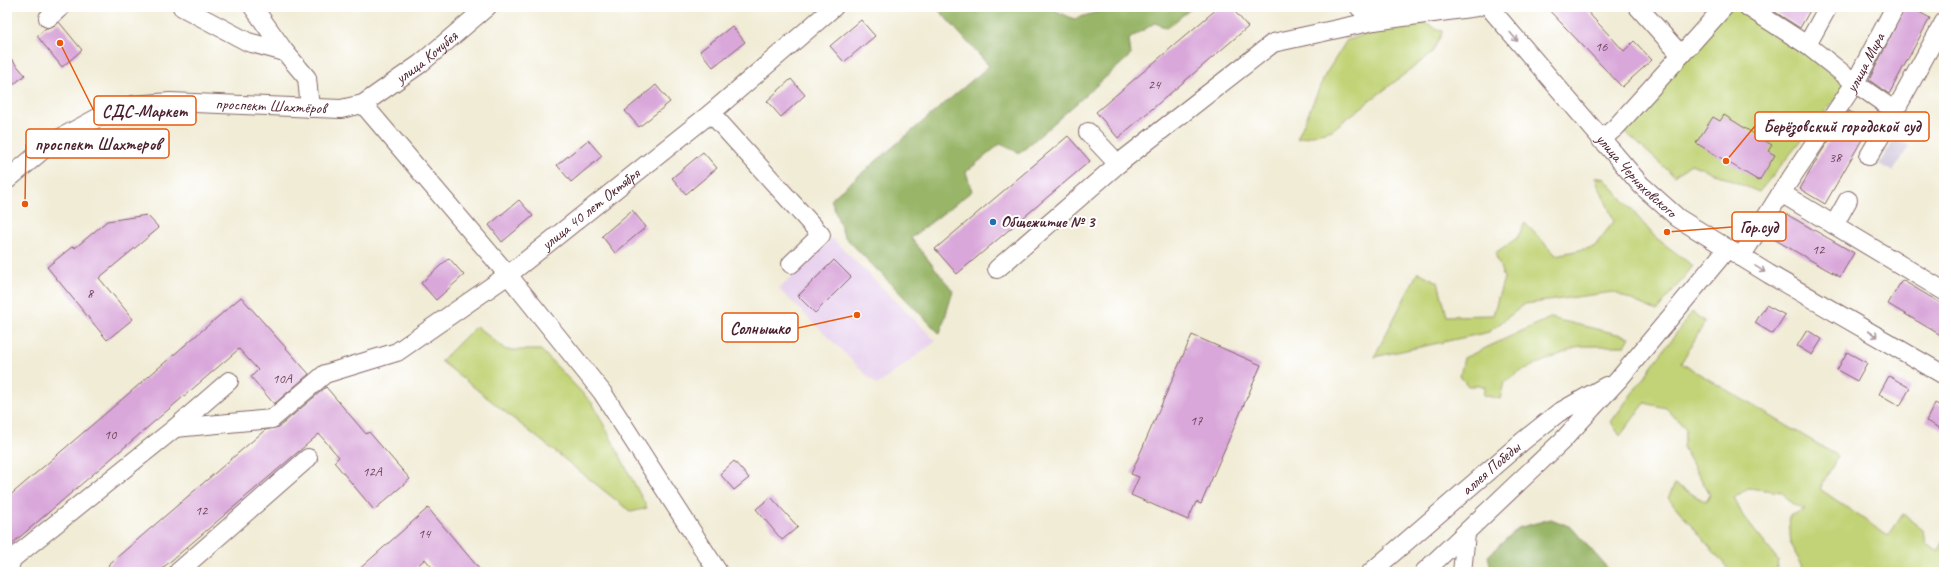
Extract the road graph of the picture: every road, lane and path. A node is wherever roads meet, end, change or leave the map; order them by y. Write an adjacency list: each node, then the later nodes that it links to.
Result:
1 (182, 7): 16 (street)
2 (253, 7): 16 (street)
3 (487, 7): 19 (street, улица Кочубея)
4 (834, 7): 22 (street, улица 40 лет Октября)
5 (1359, 7): 13 (street)
6 (1477, 7): 13 (street)
7 (1489, 7): 24 (street, улица Черняховского, one-way to 24)
8 (1638, 7): 17 (street)
9 (1724, 7): 17 (street)
10 (1748, 7): 15 (street)
11 (1828, 7): 15 (street)
12 (1895, 7): 18 (street, улица Мира)
13 (1374, 21): 26 (street)
14 (1944, 22): 21 (street)
15 (1807, 45): 18 (street)
16 (285, 52): 20 (street)
17 (1681, 55): 24 (street)
18 (1855, 83): 21 (street); 28 (street, улица Мира)
19 (363, 104): 20 (street, проспект Шахтёров); 34 (street)
20 (310, 108): 27 (street, проспект Шахтёров)
21 (1895, 111): 25 (street)
22 (711, 113): 32 (street); 34 (street, улица 40 лет Октября)
23 (1088, 132): 26 (street)
24 (1602, 140): 31 (street, улица Черняховского)
25 (1869, 156)
26 (1118, 164): 33 (street)
27 (7, 180)
28 (1781, 194): 30 (street); 31 (street, улица Мира)
29 (1848, 200): 30 (street)
30 (1834, 225): 35 (street)
31 (1734, 253): 36 (street, улица Черняховского, one-way to 36); 37 (street, улица Мира)
32 (791, 264)
33 (997, 269)
34 (508, 275): 39 (street, улица 40 лет Октября); 47 (street)
35 (1943, 289)
36 (1944, 375)
37 (1619, 379): 40 (street, аллея Победы); 41 (street, улица Мира)
38 (229, 381): 39 (street)
39 (175, 428): 45 (street)
40 (1522, 441): 41 (street); 48 (street, аллея Победы)
41 (1562, 441): 43 (street, улица Мира)
42 (308, 458): 46 (street)
43 (1466, 534): 44 (street, улица Мира); 49 (street)
44 (1419, 570)
45 (8, 572)
46 (178, 572)
47 (718, 572)
48 (1372, 572)
49 (1462, 572)

